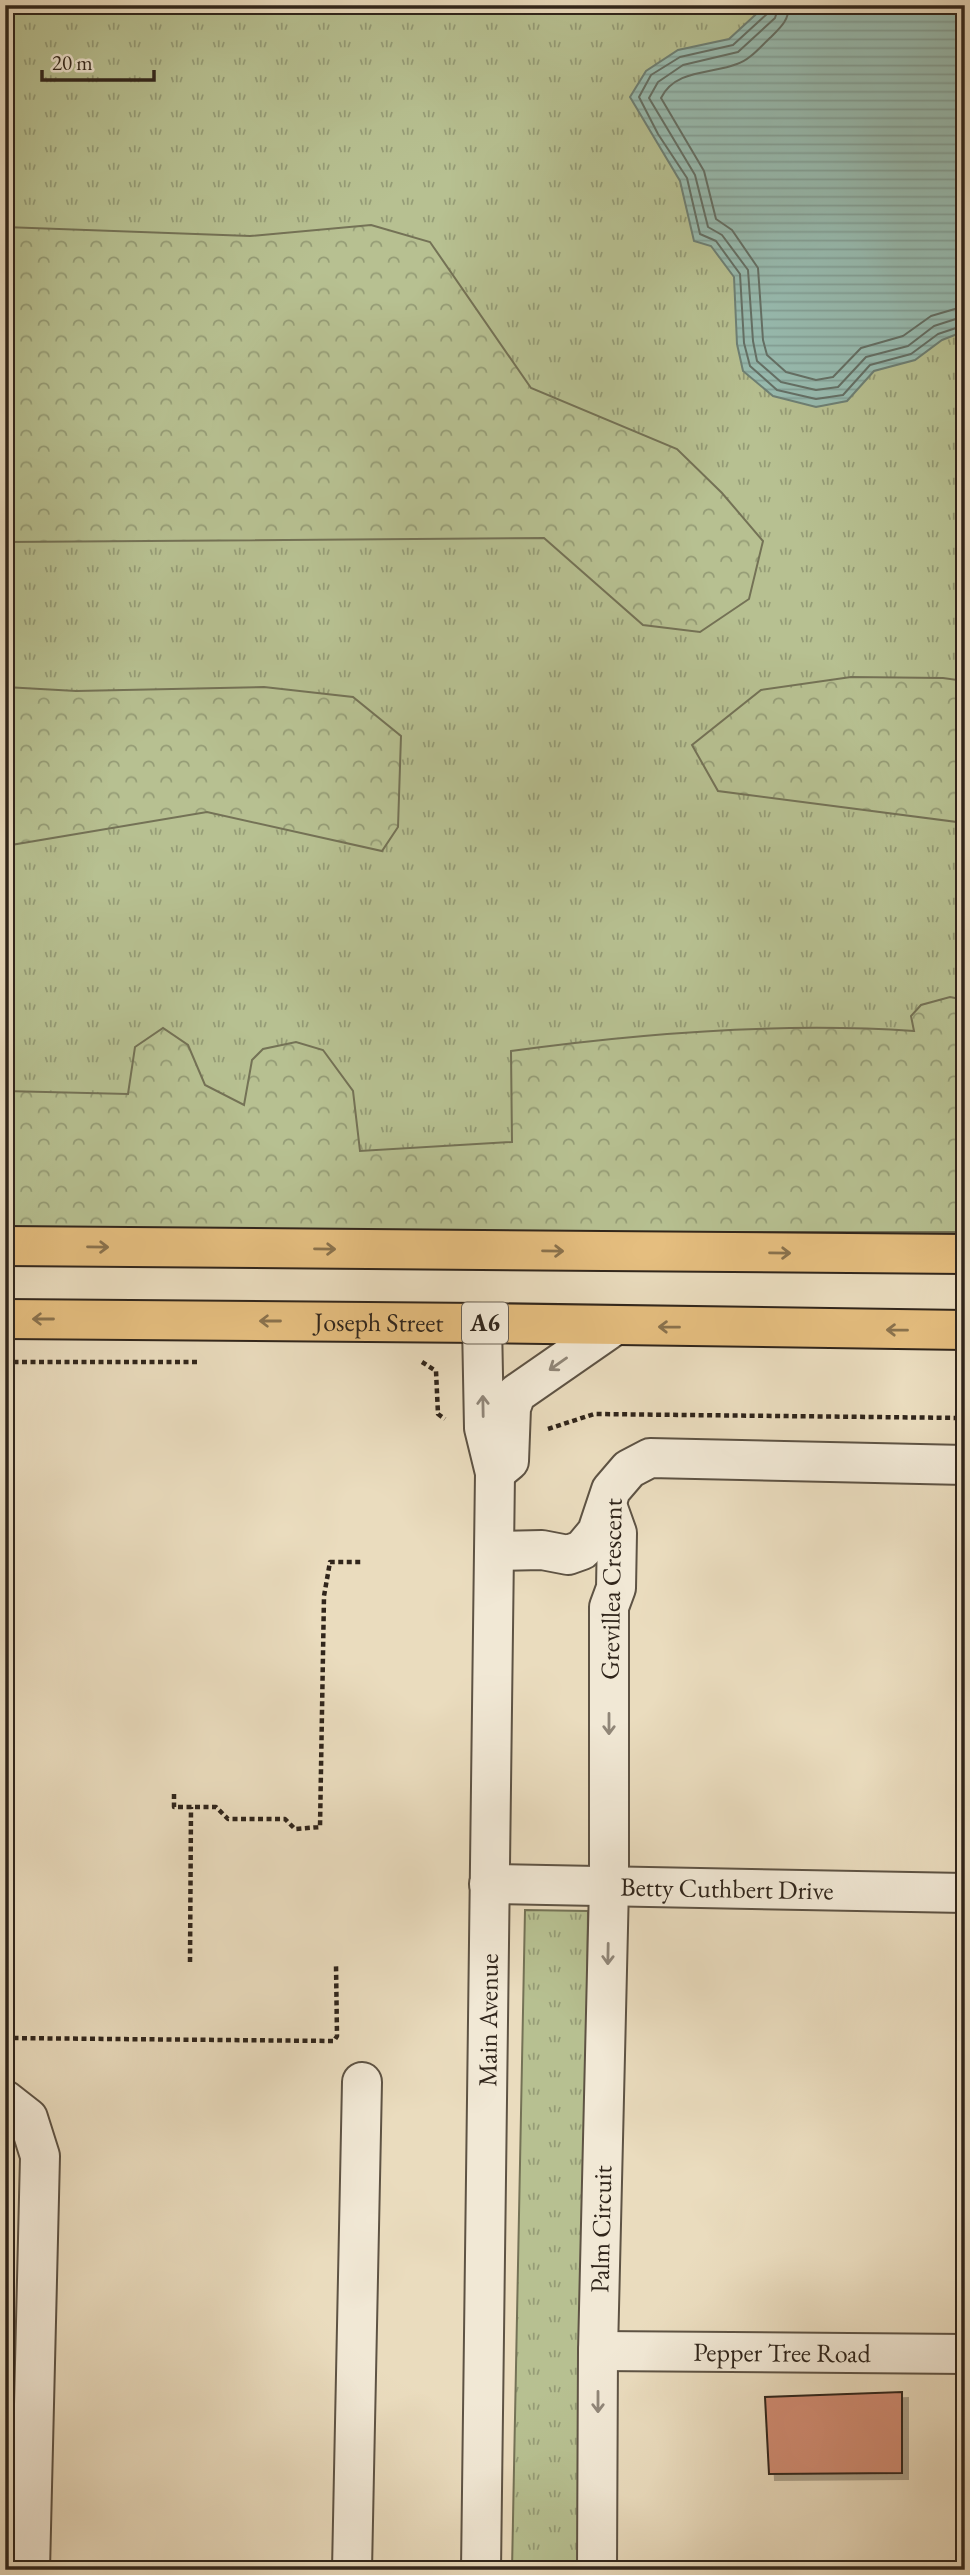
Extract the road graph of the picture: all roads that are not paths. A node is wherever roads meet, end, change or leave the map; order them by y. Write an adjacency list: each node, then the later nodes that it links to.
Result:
1 (5, 1246): 2 (highway, one-way to 2)
2 (965, 1254)
3 (5, 1319): 4 (highway, Joseph Street / A6, one-way to 3)
4 (482, 1323): 5 (highway, Joseph Street / A6); 8 (street, Main Avenue, one-way to 4)
5 (614, 1326): 6 (highway, Joseph Street / A6, one-way to 5); 8 (street, Main Avenue, one-way to 8)
6 (965, 1331)
7 (965, 1465): 9 (street, Grevillea Crescent)
8 (495, 1473): 10 (street, Main Avenue)
9 (607, 1505): 11 (street); 12 (street, Grevillea Crescent)
10 (495, 1551): 11 (street); 13 (street, Main Avenue)
11 (568, 1555): 12 (street)
12 (609, 1607): 14 (street, Grevillea Crescent, one-way to 14)
13 (489, 1884): 14 (street, Betty Cuthbert Drive); 22 (street, Main Avenue)
14 (609, 1886): 15 (street, Betty Cuthbert Drive); 18 (street, Palm Circuit, one-way to 18)
15 (965, 1893)
16 (362, 2082): 21 (street)
17 (5, 2100): 20 (street)
18 (598, 2351): 19 (street, Pepper Tree Road); 23 (street, Palm Circuit, one-way to 23)
19 (965, 2354)
20 (30, 2570)
21 (352, 2570)
22 (481, 2570)
23 (597, 2570)

